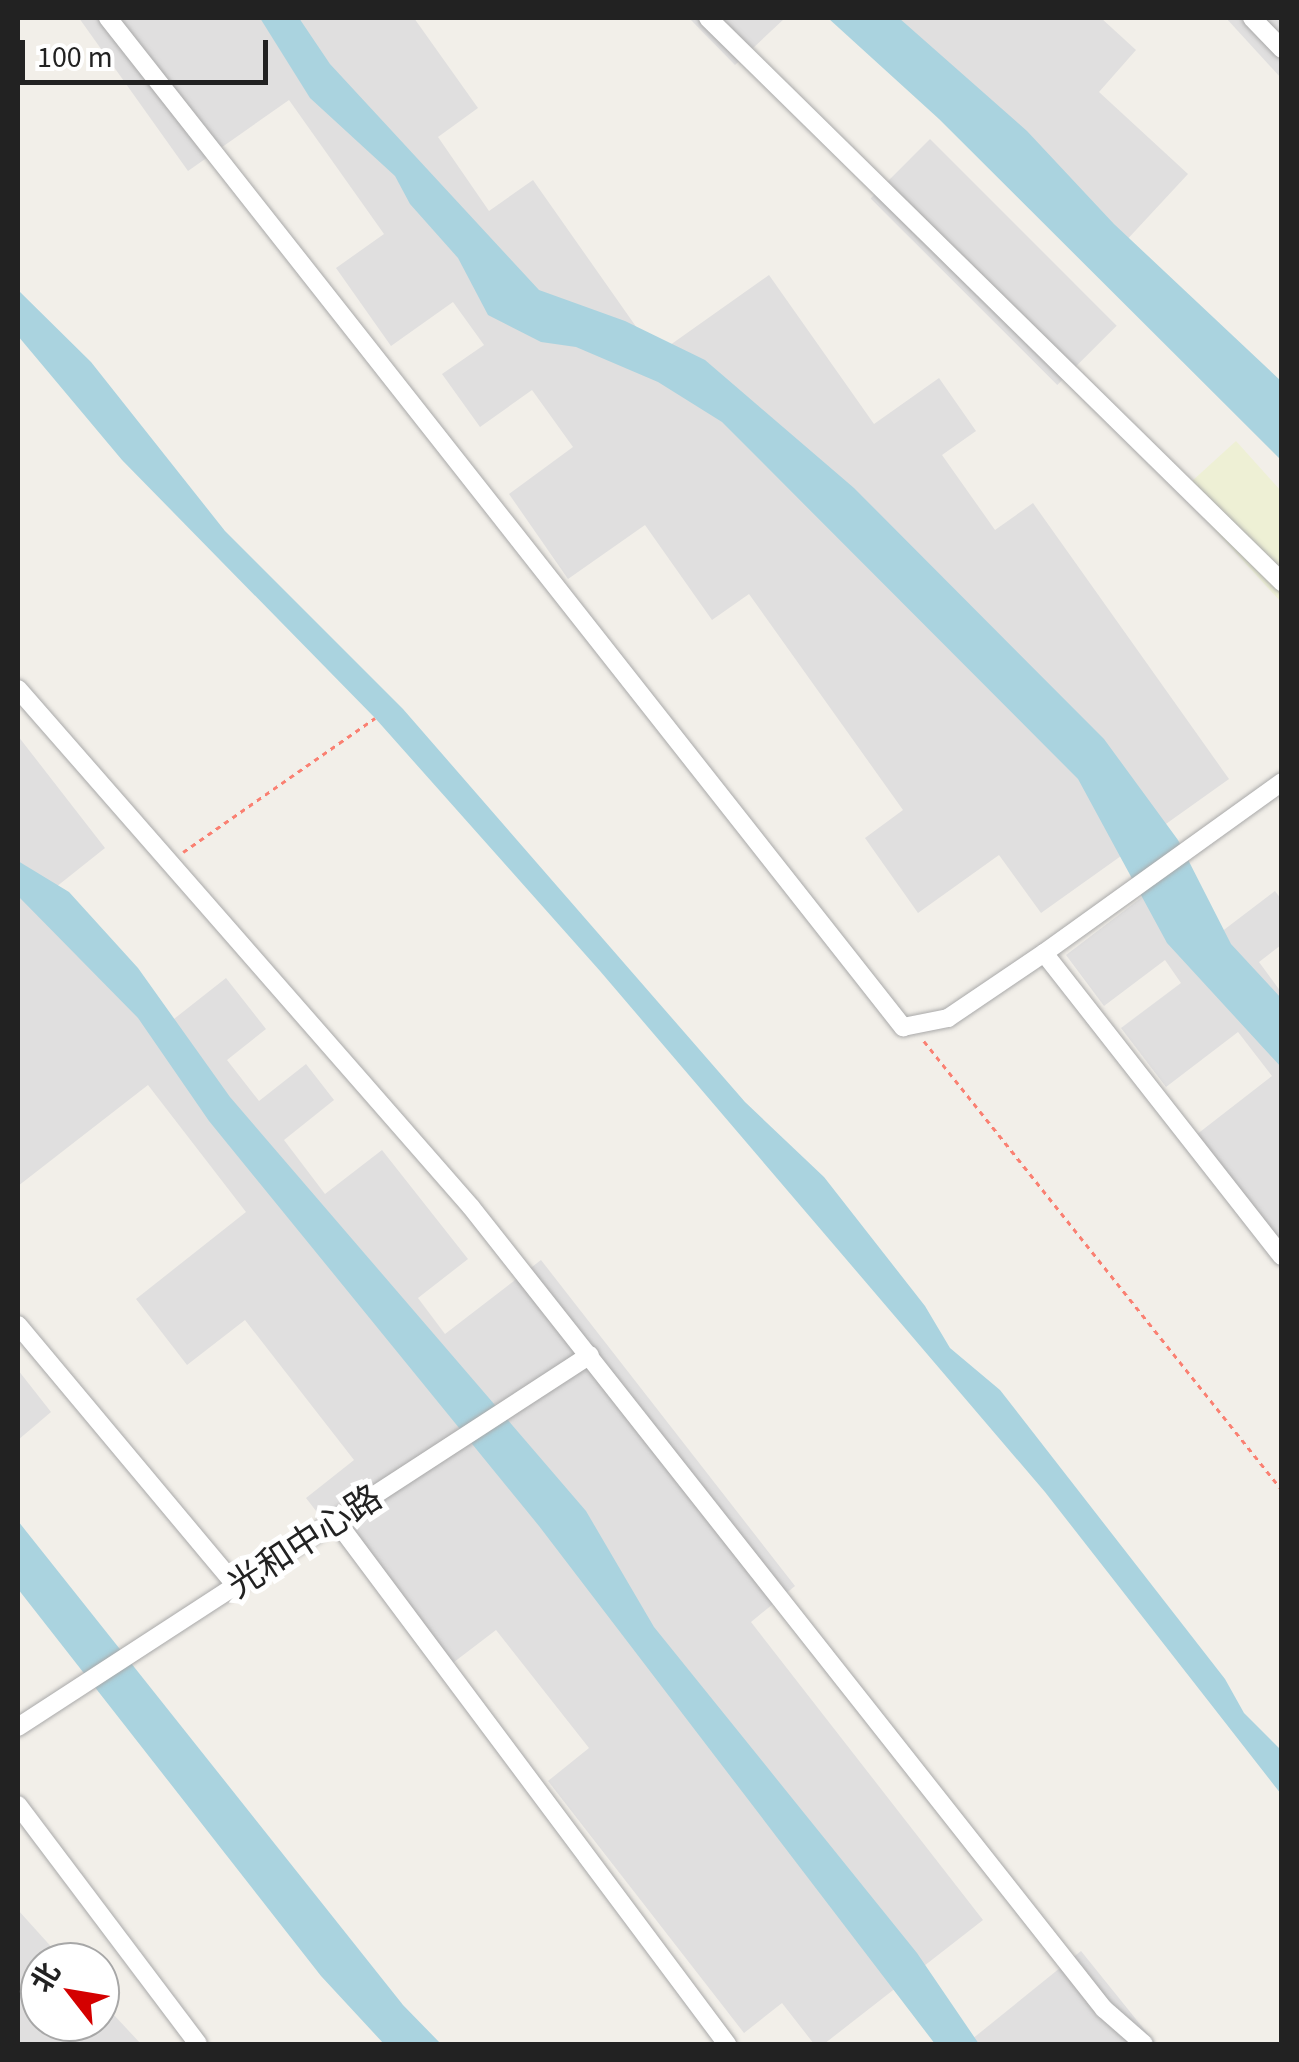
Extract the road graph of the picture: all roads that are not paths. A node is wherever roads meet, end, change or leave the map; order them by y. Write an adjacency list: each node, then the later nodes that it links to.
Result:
1 (108, 18): 8 (street)
2 (708, 18): 5 (street)
3 (1252, 18): 4 (street)
4 (1282, 49)
5 (1282, 582)
6 (18, 689): 11 (street)
7 (1282, 782): 8 (street)
8 (1044, 953): 9 (street)
9 (1282, 1256)
10 (18, 1325): 13 (street)
11 (590, 1354): 12 (street, 光和中心路); 18 (street)
12 (337, 1522): 13 (street, 光和中心路); 17 (street)
13 (236, 1586): 14 (street, 光和中心路)
14 (18, 1727)
15 (18, 1806): 16 (street)
16 (198, 2044)
17 (727, 2044)
18 (1144, 2044)

